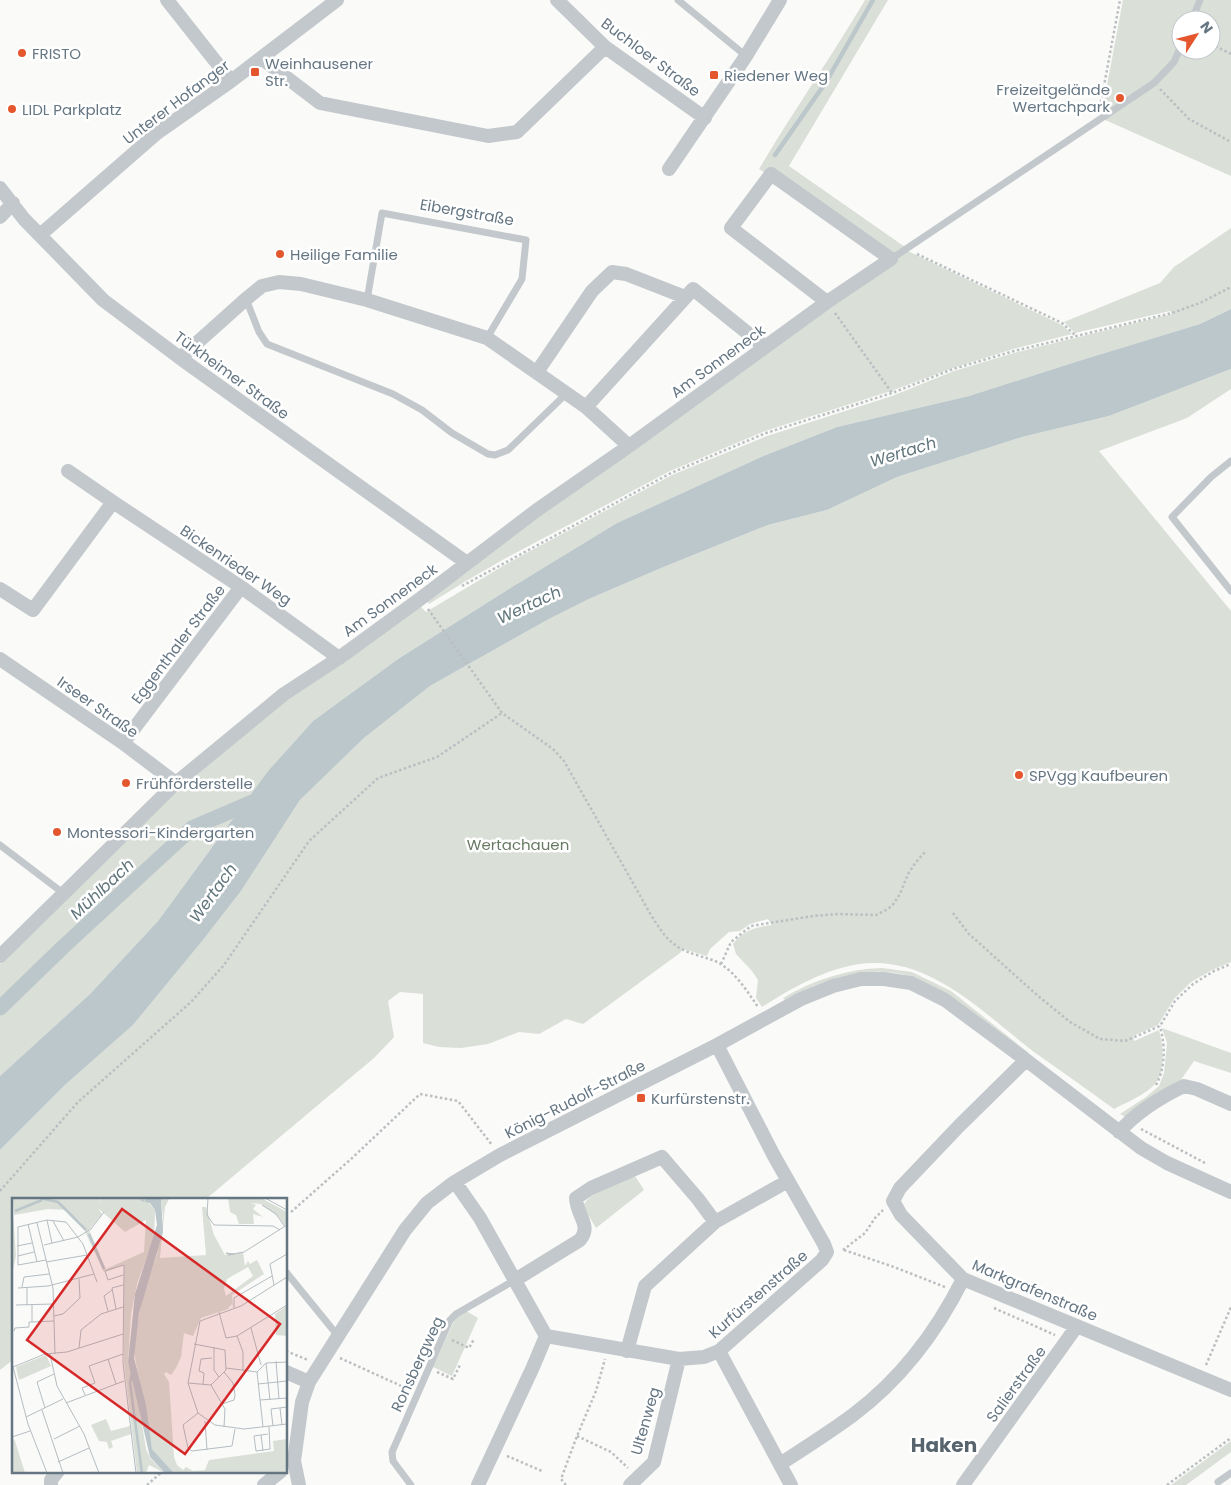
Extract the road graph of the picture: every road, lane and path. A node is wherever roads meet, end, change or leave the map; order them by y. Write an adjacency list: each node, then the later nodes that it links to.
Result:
1 (167, 0): 11 (street)
2 (337, 0): 9 (street, Unterer Hofanger)
3 (557, 0): 7 (street, Buchloer Straße)
4 (678, 0): 8 (lane)
5 (780, 0): 8 (street)
6 (1120, 0): 14 (path)
7 (604, 46): 9 (street); 13 (street, Buchloer Straße)
8 (746, 56): 13 (street)
9 (261, 58): 11 (street, Unterer Hofanger)
10 (1175, 60): 12 (lane)
11 (231, 81): 20 (street, Unterer Hofanger)
12 (1154, 83): 14 (lane); 15 (path)
13 (705, 118): 16 (street)
14 (1098, 120): 21 (lane)
15 (1231, 142)
16 (669, 169)
17 (0, 188): 18 (street, Türkheimer Straße)
18 (12, 203): 19 (street); 20 (street, Türkheimer Straße)
19 (0, 217)
20 (40, 235): 31 (street, Türkheimer Straße)
21 (906, 249): 22 (lane); 28 (path)
22 (891, 259): 27 (street, Am Sonneneck); 27 (street)
23 (1231, 286): 28 (path)
24 (685, 297): 30 (street); 32 (street); 35 (street)
25 (246, 298): 26 (street); 31 (street); 33 (lane)
26 (367, 300): 29 (street); 29 (lane, Eibergstraße)
27 (827, 302): 30 (street, Am Sonneneck); 34 (path)
28 (1075, 335): 34 (path)
29 (486, 338): 32 (street)
30 (765, 347): 36 (street, Am Sonneneck)
31 (180, 358): 40 (street, Türkheimer Straße)
32 (537, 372): 33 (street)
33 (567, 393): 35 (street)
34 (892, 394): 42 (path)
35 (586, 407): 36 (street)
36 (629, 446): 40 (street, Am Sonneneck)
37 (1231, 461): 44 (lane)
38 (68, 471): 39 (street, Bickenrieder Weg)
39 (113, 502): 41 (street, Bickenrieder Weg); 43 (street)
40 (467, 563): 46 (street, Am Sonneneck)
41 (241, 587): 46 (street, Bickenrieder Weg); 49 (street, Eggenthaler Straße)
42 (460, 587)
43 (0, 590)
44 (1231, 591)
45 (431, 605): 48 (path)
46 (339, 658): 50 (street, Am Sonneneck)
47 (0, 659): 49 (street, Irseer Straße)
48 (502, 713): 56 (path); 68 (path)
49 (123, 743): 50 (street, Irseer Straße)
50 (176, 783): 53 (street, Am Sonneneck)
51 (0, 845): 53 (lane)
52 (926, 851): 56 (path)
53 (63, 893): 55 (street, Am Sonneneck)
54 (953, 913): 59 (path)
55 (0, 956)
56 (721, 964): 58 (path)
57 (1231, 964): 59 (path)
58 (761, 1010)
59 (1160, 1026): 62 (path)
60 (717, 1045): 61 (street, König-Rudolf-Straße); 65 (street, König-Rudolf-Straße); 66 (street, Kurfürstenstraße)
61 (1026, 1060): 64 (street, König-Rudolf-Straße); 70 (street)
62 (1151, 1090)
63 (1231, 1104): 64 (street)
64 (1119, 1132): 69 (street, König-Rudolf-Straße)
65 (500, 1155): 67 (street, König-Rudolf-Straße); 71 (path)
66 (788, 1181): 72 (street); 73 (street, Kurfürstenstraße)
67 (455, 1182): 76 (street); 79 (street, König-Rudolf-Straße)
68 (0, 1191)
69 (1231, 1192)
70 (893, 1201): 73 (path); 75 (street, Markgrafenstraße)
71 (291, 1212)
72 (715, 1222): 76 (street); 84 (street)
73 (826, 1252): 87 (street, Kurfürstenstraße)
74 (288, 1274): 79 (lane)
75 (963, 1279): 78 (street, Markgrafenstraße); 101 (street)
76 (516, 1280): 80 (lane, Ronsbergweg); 81 (street)
77 (1231, 1307): 93 (path)
78 (1077, 1326): 93 (street, Markgrafenstraße); 117 (street, Salierstraße)
79 (338, 1336): 86 (street, König-Rudolf-Straße)
80 (444, 1336): 82 (path); 91 (lane, Ronsbergweg)
81 (546, 1336): 83 (street, Kurfürstenstraße); 99 (street)
82 (474, 1339)
83 (608, 1348): 84 (street, Kurfürstenstraße); 97 (path)
84 (627, 1350): 88 (street, Kurfürstenstraße)
85 (288, 1352): 89 (path)
86 (327, 1352): 89 (street, König-Rudolf-Straße); 96 (path)
87 (719, 1352): 88 (street, Kurfürstenstraße); 101 (street)
88 (679, 1358): 107 (street, Ultenweg)
89 (318, 1365): 94 (street, König-Rudolf-Straße)
90 (460, 1365): 91 (path)
91 (429, 1368): 96 (lane, Ronsbergweg)
92 (288, 1373): 94 (street)
93 (1201, 1378): 95 (street, Markgrafenstraße)
94 (309, 1382): 100 (street, König-Rudolf-Straße)
95 (1231, 1390)
96 (418, 1393): 113 (lane, Ronsbergweg)
97 (577, 1436): 107 (path); 115 (path)
98 (1231, 1438): 118 (path)
99 (494, 1450): 102 (path); 114 (street)
100 (290, 1464): 112 (street, König-Rudolf-Straße)
101 (780, 1464): 116 (street)
102 (542, 1471)
103 (57, 1472): 109 (street)
104 (162, 1472): 110 (path)
105 (280, 1472): 111 (street)
106 (1231, 1473): 108 (lane)
107 (634, 1481)
108 (1218, 1482)
109 (51, 1485)
110 (147, 1485)
111 (264, 1485)
112 (299, 1485)
113 (411, 1485)
114 (478, 1485)
115 (566, 1485)
116 (791, 1485)
117 (963, 1485)
118 (1167, 1485)

